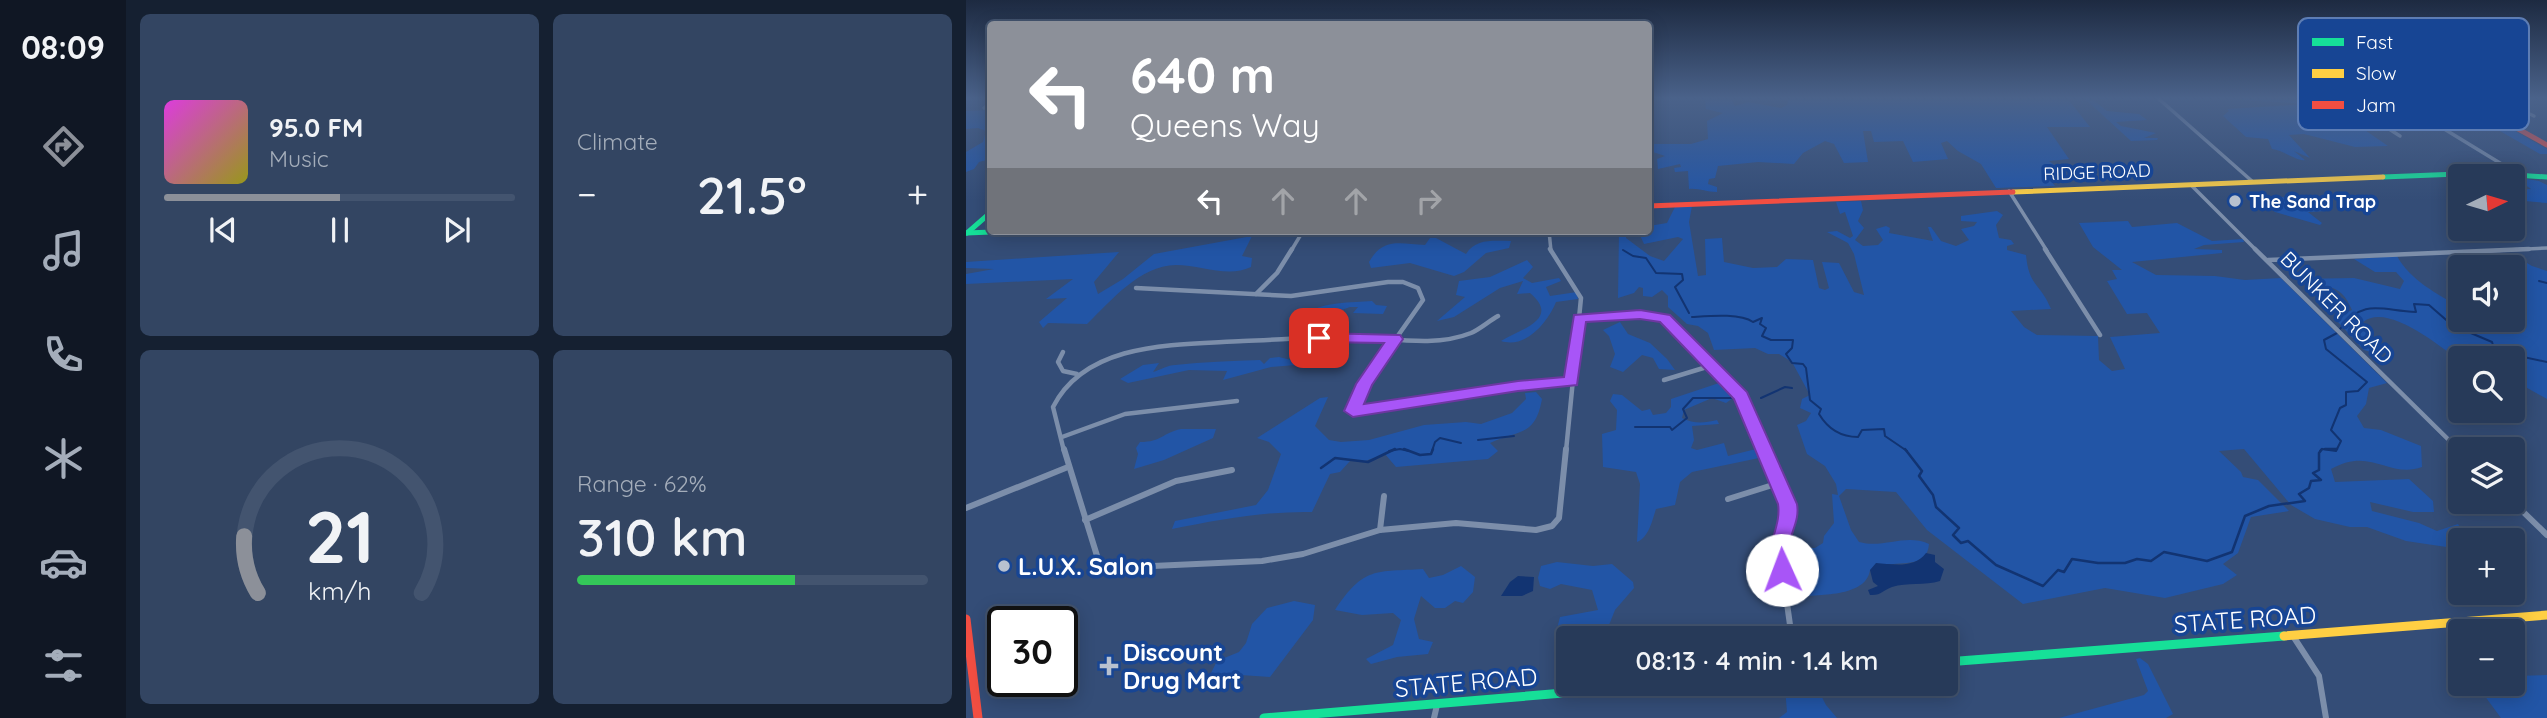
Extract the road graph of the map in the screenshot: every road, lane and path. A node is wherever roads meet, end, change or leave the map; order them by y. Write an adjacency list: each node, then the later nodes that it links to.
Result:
1 (2197, 133): 11 (street)
2 (2394, 133): 5 (street)
3 (2450, 133): 7 (street)
4 (2524, 133): 6 (main road)
5 (2400, 136)
6 (2547, 145)
7 (2501, 164)
8 (2448, 174): 11 (main road, RIDGE ROAD)
9 (2525, 175): 10 (main road, RIDGE ROAD)
10 (2547, 177)
11 (2253, 182): 12 (main road, RIDGE ROAD)
12 (2191, 184): 13 (main road, RIDGE ROAD); 21 (street, BUNKER ROAD)
13 (2009, 191): 14 (main road, RIDGE ROAD); 26 (street)
14 (1652, 206)
15 (987, 216): 17 (main road)
16 (987, 232): 17 (main road)
17 (967, 233)
18 (1301, 235): 23 (street)
19 (1548, 235): 25 (street)
20 (2547, 248): 21 (street)
21 (2267, 261): 35 (street, BUNKER ROAD)
22 (1136, 288): 23 (street)
23 (1255, 295): 27 (street)
24 (1498, 316): 27 (street)
25 (1579, 318): 29 (street); 32 (street)
26 (2101, 335)
27 (1395, 339): 30 (street); 32 (street)
28 (1063, 352): 30 (street)
29 (1710, 366): 31 (street); 38 (street)
30 (1078, 375): 34 (street)
31 (1664, 380)
32 (1572, 382): 44 (street)
33 (1237, 401): 34 (street)
34 (1062, 437): 36 (street)
35 (2448, 439)
36 (1068, 467): 41 (street); 43 (street)
37 (1232, 470): 43 (street)
38 (1779, 483): 40 (street); 48 (street)
39 (1384, 496): 44 (street)
40 (1728, 499)
41 (966, 508)
42 (2525, 514): 45 (street)
43 (1085, 520): 44 (street)
44 (1380, 530)
45 (2547, 535)
46 (2547, 615): 49 (main road, STATE ROAD)
47 (966, 619): 53 (main road)
48 (1791, 626)
49 (2292, 635): 50 (main road, STATE ROAD); 56 (street)
50 (1958, 661)
51 (1556, 694): 52 (main road, STATE ROAD)
52 (1437, 704): 54 (main road, STATE ROAD); 55 (street)
53 (978, 718)
54 (1264, 718)
55 (1434, 718)
56 (2326, 718)

